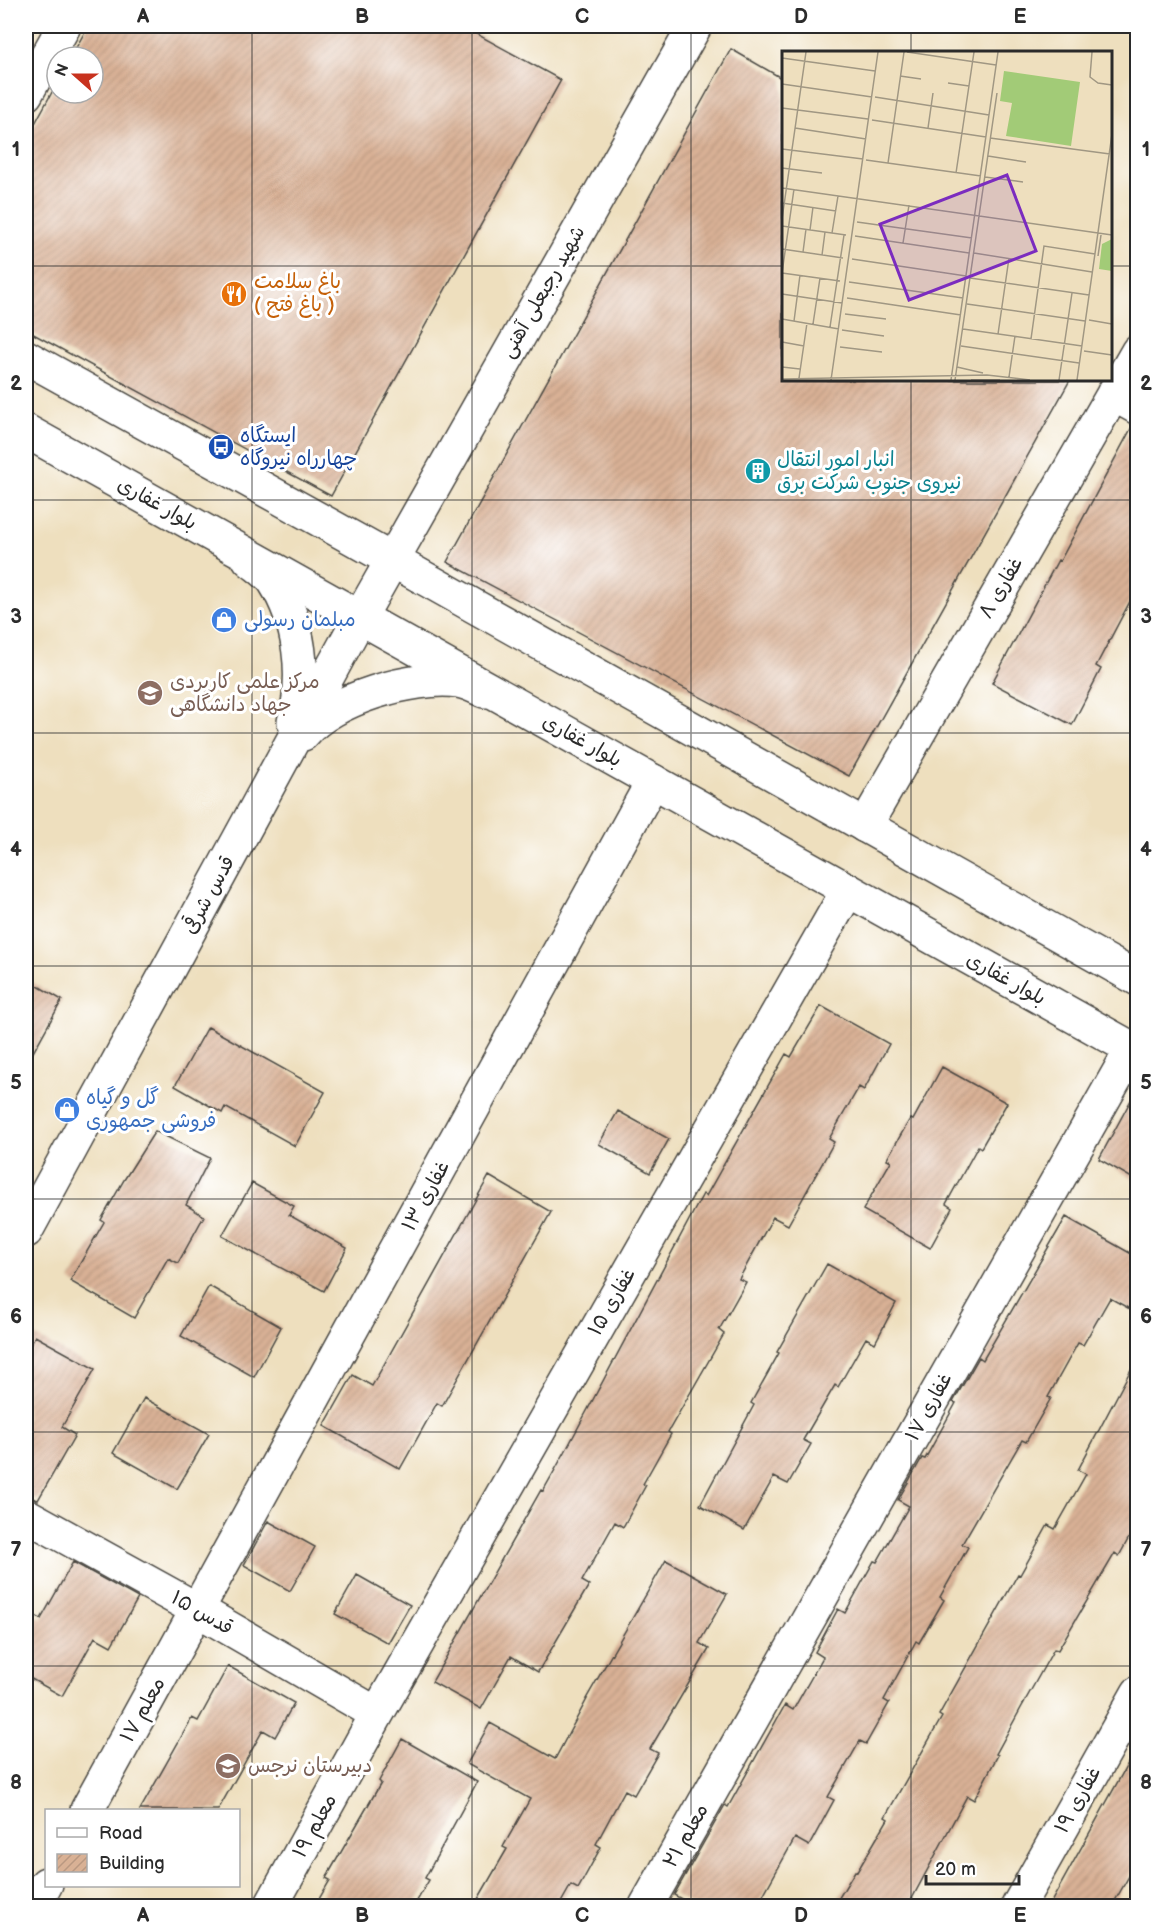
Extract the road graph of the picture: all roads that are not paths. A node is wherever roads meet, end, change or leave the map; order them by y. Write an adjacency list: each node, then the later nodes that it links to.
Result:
1 (64, 26): 3 (street)
2 (694, 26): 9 (street, شهید رجبعلی آهنی)
3 (26, 94)
4 (1137, 351): 6 (street, غفاری ۸)
5 (26, 357): 9 (street)
6 (1125, 401): 14 (street, غفاری ۸)
7 (26, 431): 8 (street, بلوار غفاری)
8 (239, 550): 10 (street, بلوار غفاری); 12 (street)
9 (392, 560): 10 (street, قدس شرقی); 14 (street)
10 (360, 617): 11 (street, بلوار غفاری); 12 (street, قدس شرقی)
11 (506, 699): 12 (street); 13 (street, بلوار غفاری)
12 (285, 756): 18 (street, قدس شرقی)
13 (653, 781): 15 (street, بلوار غفاری); 20 (street, غفاری ۱۳)
14 (865, 826): 16 (street)
15 (848, 890): 17 (street, بلوار غفاری); 22 (street, غفاری ۱۵)
16 (1137, 979)
17 (1134, 1051): 23 (street, غفاری ۱۷)
18 (26, 1231)
19 (26, 1515): 20 (street, قدس ۱۵)
20 (198, 1610): 22 (street, قدس ۱۵); 24 (street, معلم ۱۷)
21 (1137, 1693): 29 (street, غفاری ۱۹)
22 (377, 1714): 27 (street, معلم ۱۹)
23 (726, 1766): 28 (street, معلم ۲۱)
24 (88, 1809)
25 (45, 1886): 26 (street)
26 (34, 1906)
27 (271, 1906)
28 (646, 1906)
29 (1018, 1906)

